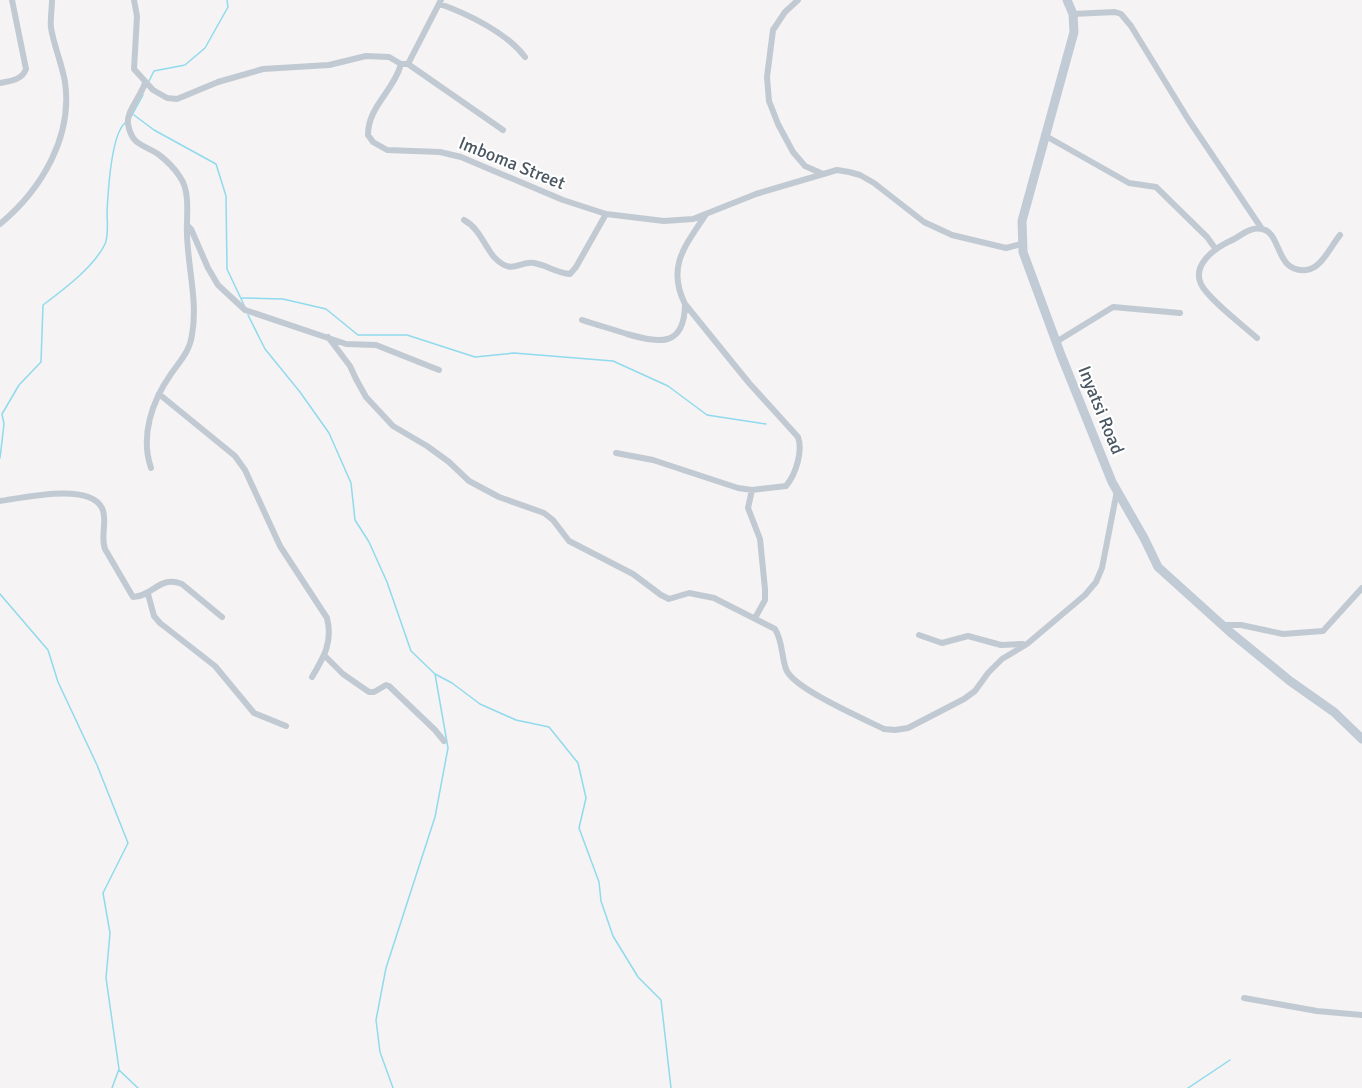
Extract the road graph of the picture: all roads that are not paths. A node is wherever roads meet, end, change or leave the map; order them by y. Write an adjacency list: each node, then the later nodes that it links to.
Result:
1 (12, 0): 10 (street)
2 (52, 0): 18 (street)
3 (134, 0): 11 (street)
4 (798, 0): 14 (street)
5 (1067, 0): 7 (street, Inyatsi Road)
6 (441, 2): 8 (street); 9 (street, Imboma Street)
7 (1073, 14): 13 (street, Inyatsi Road); 20 (street)
8 (525, 57)
9 (405, 64): 11 (street); 12 (street); 15 (street, Imboma Street)
10 (0, 83)
11 (148, 86): 19 (street)
12 (503, 130)
13 (1044, 135): 22 (street, Inyatsi Road); 23 (street)
14 (823, 174): 16 (street, Imboma Street); 22 (street, Imboma Street)
15 (606, 214): 16 (street, Imboma Street); 17 (street)
16 (707, 214): 24 (street)
17 (464, 220)
18 (0, 224)
19 (187, 225): 27 (street); 31 (street)
20 (1262, 229): 21 (street); 23 (street)
21 (1340, 235)
22 (1022, 244): 29 (street, Inyatsi Road)
23 (1215, 248): 28 (street)
24 (685, 304): 26 (street); 34 (street)
25 (1180, 313): 29 (street)
26 (582, 320)
27 (328, 337): 30 (street); 40 (street)
28 (1257, 338)
29 (1056, 342): 35 (street, Inyatsi Road)
30 (439, 370)
31 (159, 394): 33 (street); 44 (street)
32 (616, 453): 34 (street)
33 (152, 468)
34 (752, 490): 40 (street)
35 (1117, 491): 41 (street, Inyatsi Road); 43 (street)
36 (2, 501): 38 (street)
37 (1362, 588): 41 (street)
38 (148, 594): 39 (street); 46 (street)
39 (222, 616)
40 (755, 618): 43 (street)
41 (1222, 625): 47 (street, Inyatsi Road)
42 (919, 635): 43 (street)
43 (1027, 644)
44 (325, 656): 45 (street); 48 (street)
45 (312, 678)
46 (286, 726)
47 (1362, 739)
48 (444, 741)
49 (1244, 998): 50 (street)
50 (1362, 1016)

